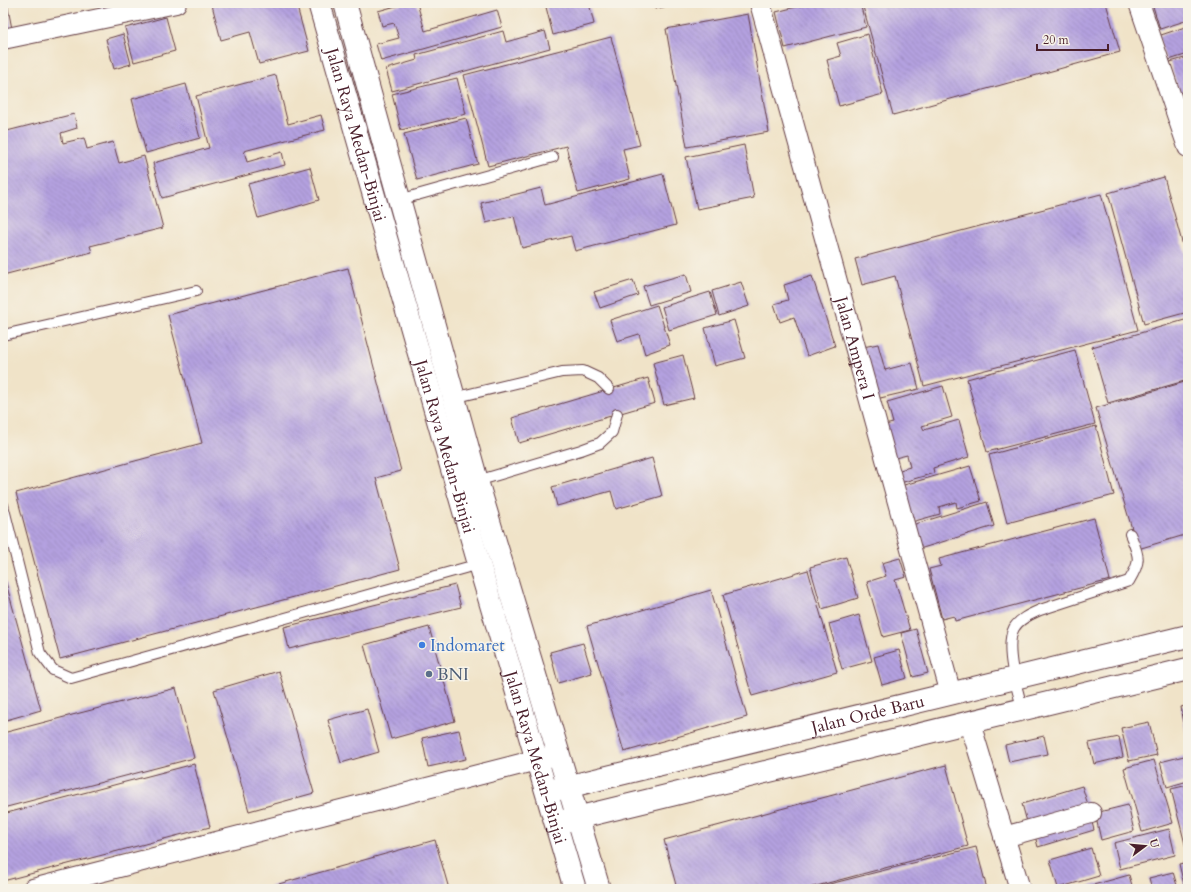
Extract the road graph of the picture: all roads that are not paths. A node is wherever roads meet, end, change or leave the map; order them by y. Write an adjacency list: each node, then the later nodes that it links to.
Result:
1 (176, 3): 6 (street)
2 (319, 3): 18 (main road, Jalan Raya Medan-Binjai)
3 (345, 3): 9 (main road, Jalan Raya Medan-Binjai)
4 (760, 3): 22 (street, Jalan Ampera I)
5 (1139, 3): 7 (street)
6 (3, 39)
7 (1188, 147)
8 (553, 157): 9 (lane)
9 (399, 200): 13 (main road, Jalan Raya Medan-Binjai)
10 (196, 291): 11 (lane)
11 (3, 335)
12 (608, 389): 13 (lane)
13 (453, 398): 15 (main road, Jalan Raya Medan-Binjai)
14 (617, 414): 15 (lane)
15 (477, 481): 25 (main road, Jalan Raya Medan-Binjai)
16 (3, 505): 18 (lane)
17 (1130, 534): 21 (lane)
18 (479, 564): 26 (main road, Jalan Raya Medan-Binjai)
19 (1188, 636): 21 (main road, Jalan Orde Baru)
20 (1188, 669): 23 (main road, Jalan Orde Baru)
21 (1014, 679): 22 (main road, Jalan Orde Baru); 23 (lane)
22 (951, 694): 27 (main road, Jalan Orde Baru)
23 (1023, 710): 24 (main road, Jalan Orde Baru)
24 (970, 723): 30 (main road, Jalan Orde Baru); 32 (street)
25 (559, 754): 26 (street); 27 (main road, Jalan Raya Medan-Binjai)
26 (537, 761): 28 (main road, Jalan Raya Medan-Binjai); 33 (street)
27 (569, 787): 28 (main road, Jalan Orde Baru); 30 (main road, Jalan Raya Medan-Binjai)
28 (547, 792): 31 (main road, Jalan Raya Medan-Binjai)
29 (1092, 813): 32 (street)
30 (578, 818): 31 (main road, Jalan Orde Baru); 35 (main road, Jalan Raya Medan-Binjai)
31 (556, 823): 34 (main road, Jalan Raya Medan-Binjai)
32 (1004, 837): 36 (street)
33 (33, 889)
34 (575, 889)
35 (599, 889)
36 (1020, 889)

